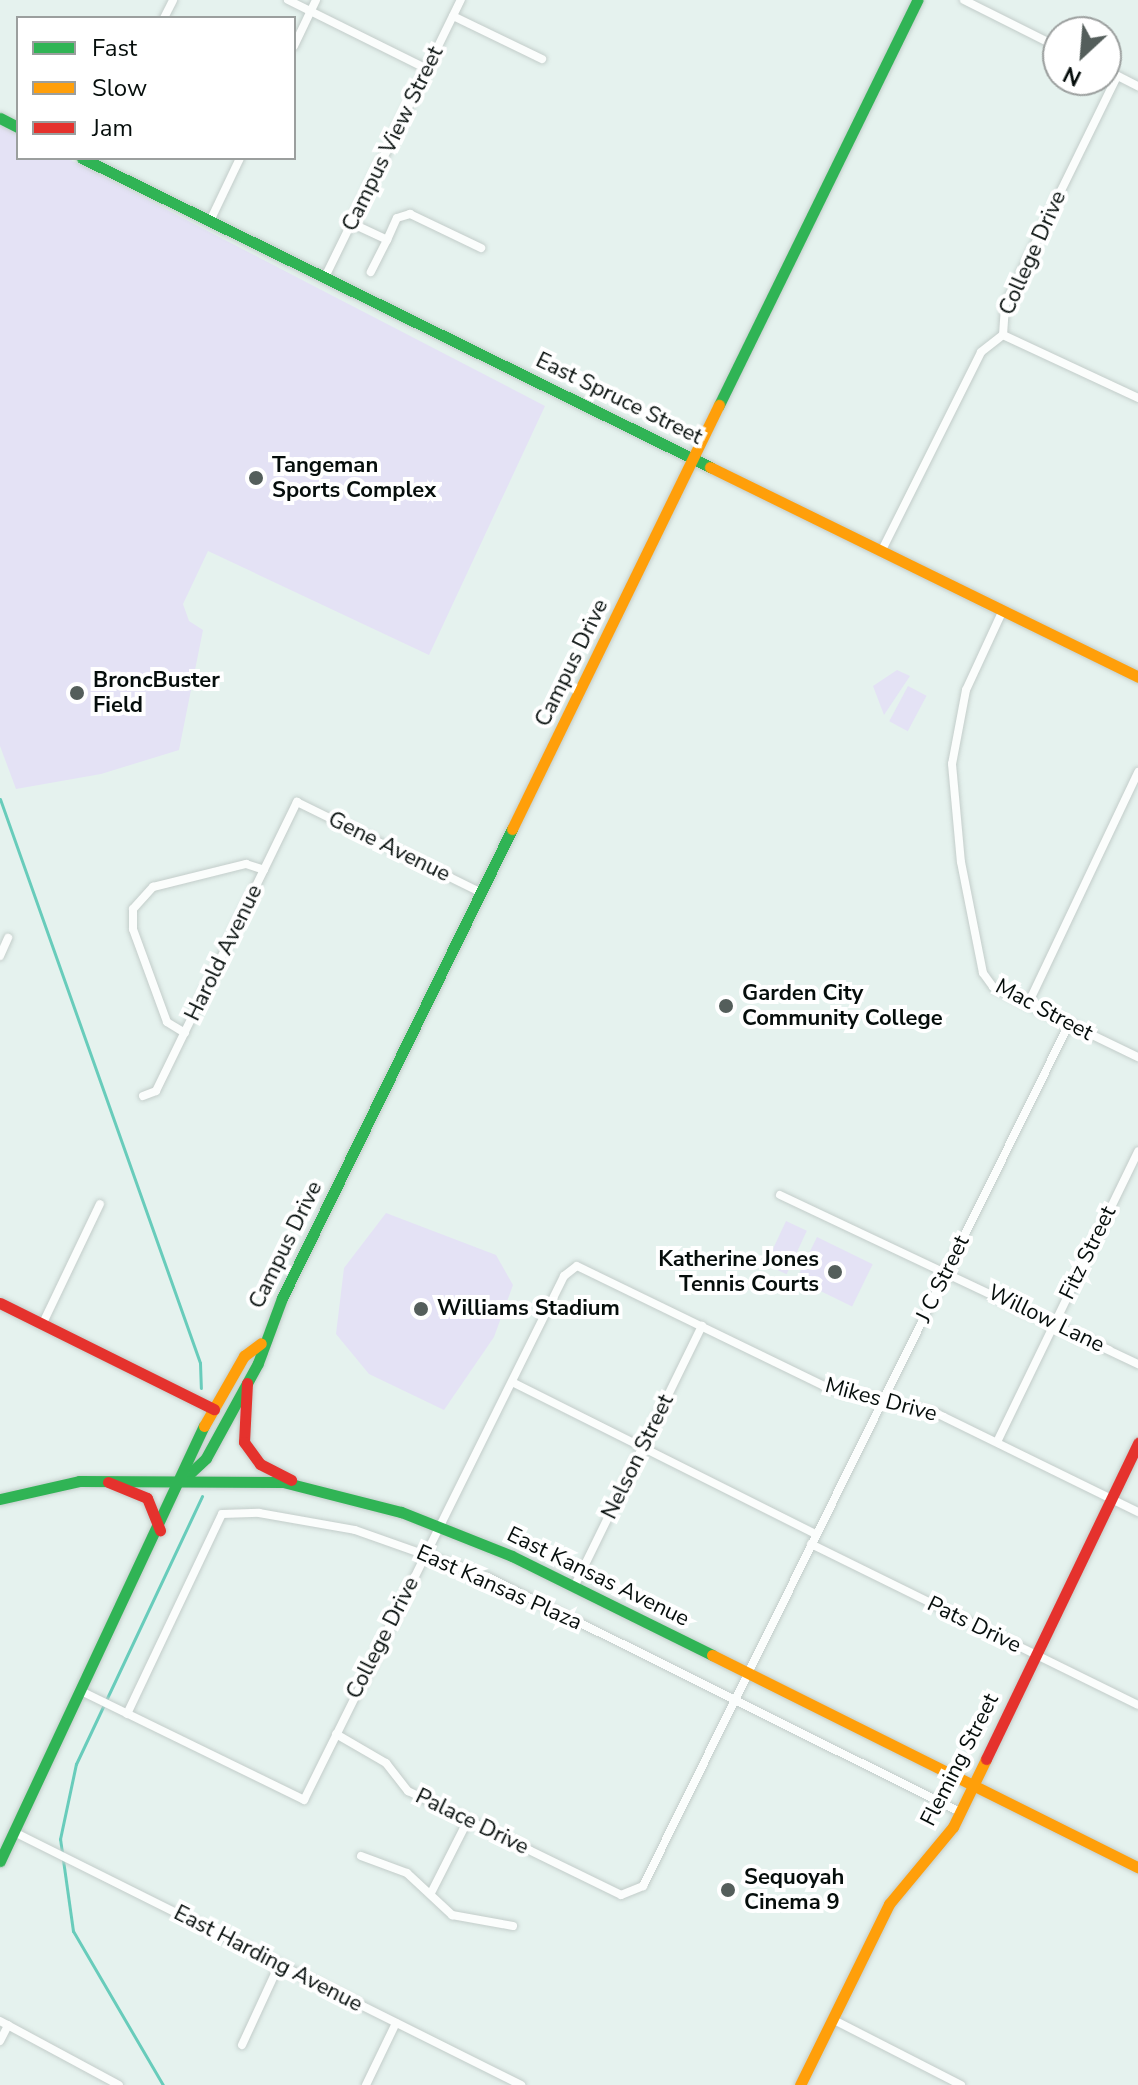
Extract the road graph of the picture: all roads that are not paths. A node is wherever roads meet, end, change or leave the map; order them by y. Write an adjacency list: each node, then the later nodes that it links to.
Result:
1 (288, 0): 6 (street)
2 (316, 0): 6 (street)
3 (461, 0): 7 (street, Campus View Street)
4 (917, 0): 23 (main road, Campus Drive)
5 (964, 0): 8 (street)
6 (311, 11): 9 (street); 11 (street)
7 (453, 16): 10 (street); 11 (street, Campus View Street)
8 (1042, 39)
9 (296, 42)
10 (542, 59)
11 (427, 69): 16 (street, Campus View Street)
12 (1107, 96): 21 (street, College Drive)
13 (90, 160): 15 (main road, East Spruce Street)
14 (239, 160): 15 (street)
15 (210, 221): 20 (main road, East Spruce Street)
16 (351, 223): 17 (street); 20 (street, Campus View Street)
17 (387, 240): 18 (street); 19 (street)
18 (481, 248)
19 (371, 272)
20 (325, 277): 23 (main road, East Spruce Street)
21 (1003, 335): 22 (street); 24 (street, College Drive)
22 (1138, 398)
23 (694, 458): 24 (main road, East Spruce Street); 30 (main road, Campus Drive)
24 (882, 550): 25 (main road, East Spruce Street)
25 (1003, 610): 26 (main road, East Spruce Street); 33 (street, Mac Street)
26 (1138, 677)
27 (1138, 772): 33 (street)
28 (297, 802): 29 (street, Harold Avenue); 30 (street, Gene Avenue)
29 (264, 870): 35 (street, Harold Avenue); 35 (street)
30 (482, 893): 47 (main road, Campus Drive)
31 (8, 938): 32 (street)
32 (0, 956)
33 (1028, 1004): 34 (street, Mac Street)
34 (1069, 1024): 36 (street, Mac Street); 42 (street, J C Street)
35 (185, 1033): 37 (street, Harold Avenue)
36 (1138, 1057)
37 (143, 1096)
38 (1138, 1151): 44 (street, Fitz Street)
39 (780, 1195): 42 (street, Willow Lane)
40 (100, 1204): 45 (street)
41 (580, 1266): 46 (street, Mikes Drive); 49 (street, College Drive)
42 (946, 1271): 44 (street, Willow Lane); 51 (street, J C Street)
43 (0, 1303): 45 (main road)
44 (1055, 1323): 48 (street, Willow Lane); 53 (street, Fitz Street)
45 (42, 1325): 52 (main road)
46 (702, 1326): 51 (street, Mikes Drive); 55 (street, Nelson Street)
47 (261, 1343): 50 (main road, Campus Drive); 52 (main road, Campus Drive)
48 (1138, 1364)
49 (512, 1382): 55 (street); 62 (street, College Drive)
50 (247, 1383): 56 (main road, Campus Drive); 58 (main road)
51 (884, 1400): 53 (street, Mikes Drive); 64 (street, J C Street)
52 (214, 1409): 56 (main road, Campus Drive)
53 (997, 1442): 60 (street, Mikes Drive)
54 (1138, 1443): 60 (main road, Fleming Street)
55 (643, 1447): 64 (street); 67 (street, Nelson Street)
56 (187, 1476): 57 (main road, East Kansas Avenue); 58 (main road, East Kansas Avenue); 63 (main road, Campus Drive)
57 (101, 1480): 59 (main road, East Kansas Avenue); 63 (main road)
58 (305, 1487): 62 (main road, East Kansas Avenue)
59 (0, 1499)
60 (1111, 1499): 61 (street, Mikes Drive); 68 (main road, Fleming Street)
61 (1138, 1512)
62 (440, 1525): 66 (street, College Drive); 67 (main road, East Kansas Avenue)
63 (160, 1530): 70 (main road, Campus Drive)
64 (816, 1534): 65 (street, J C Street)
65 (811, 1544): 68 (street, Pats Drive); 69 (street)
66 (426, 1553): 71 (street, East Kansas Plaza); 73 (street, East Kansas Plaza); 74 (street, College Drive)
67 (574, 1587): 69 (main road, East Kansas Avenue)
68 (1035, 1655): 72 (street, Pats Drive); 75 (main road, Fleming Street)
69 (747, 1674): 71 (street); 75 (main road, East Kansas Avenue)
70 (88, 1695): 73 (street, College Drive); 78 (main road, Campus Drive)
71 (733, 1700): 76 (street, East Kansas Plaza); 77 (street, Palace Drive)
72 (1138, 1705)
73 (127, 1714): 74 (street, College Drive)
74 (336, 1734): 77 (street, Palace Drive)
75 (972, 1786): 76 (main road, Fleming Street); 81 (main road, East Kansas Avenue)
76 (960, 1812): 85 (main road, Fleming Street)
77 (468, 1820): 82 (street)
78 (14, 1832): 80 (main road, Campus Drive); 84 (street, East Harding Avenue)
79 (361, 1856): 82 (street)
80 (0, 1861)
81 (1138, 1867)
82 (431, 1893): 83 (street)
83 (513, 1926)
84 (279, 1965): 87 (street, East Harding Avenue); 89 (street)
85 (832, 2019): 94 (main road, Fleming Street); 95 (street)
86 (4, 2023): 88 (street); 91 (street)
87 (396, 2023): 90 (street, East Harding Avenue); 92 (street)
88 (0, 2041)
89 (242, 2045)
90 (510, 2083): 93 (street, East Harding Avenue)
91 (119, 2085)
92 (366, 2085)
93 (521, 2085)
94 (800, 2085)
95 (961, 2085)

